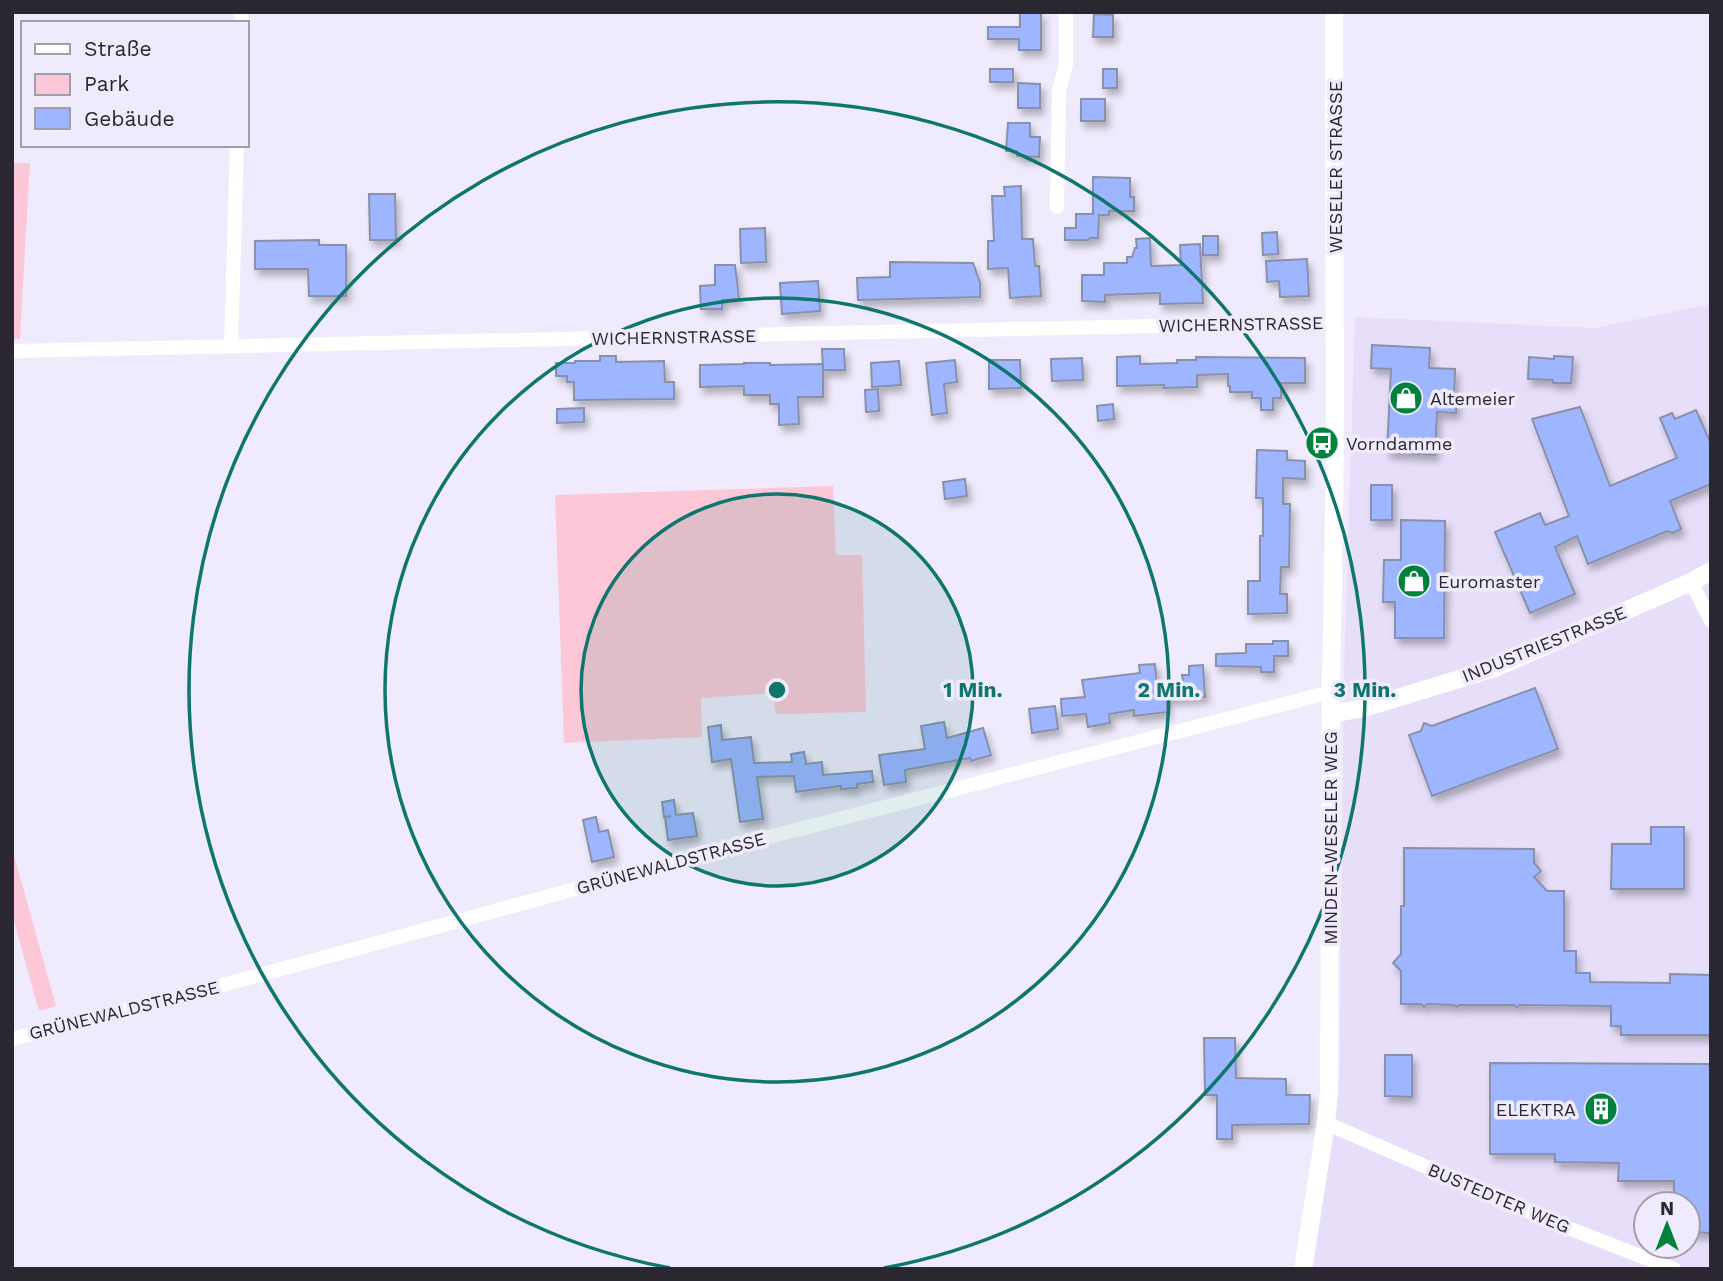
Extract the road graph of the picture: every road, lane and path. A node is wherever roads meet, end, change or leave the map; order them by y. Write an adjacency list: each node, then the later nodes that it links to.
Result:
1 (1066, 12): 4 (street)
2 (1334, 12): 5 (street, WESELER STRASSE)
3 (237, 147): 6 (street)
4 (1058, 207)
5 (1335, 322): 6 (street, WICHERNSTRASSE); 11 (street, MINDEN-WESELER WEG)
6 (231, 346): 7 (street, WICHERNSTRASSE)
7 (12, 351)
8 (1711, 570): 9 (street, INDUSTRIESTRASSE)
9 (1691, 582): 10 (street); 12 (street, INDUSTRIESTRASSE)
10 (1711, 621)
11 (1331, 692): 12 (street, MINDEN-WESELER WEG); 13 (street, GRÜNEWALDSTRASSE)
12 (1331, 714): 14 (street, MINDEN-WESELER WEG)
13 (12, 1039)
14 (1326, 1123): 15 (street, MINDEN-WESELER WEG); 16 (street, BUSTEDTER WEG)
15 (1303, 1269)
16 (1674, 1269)

